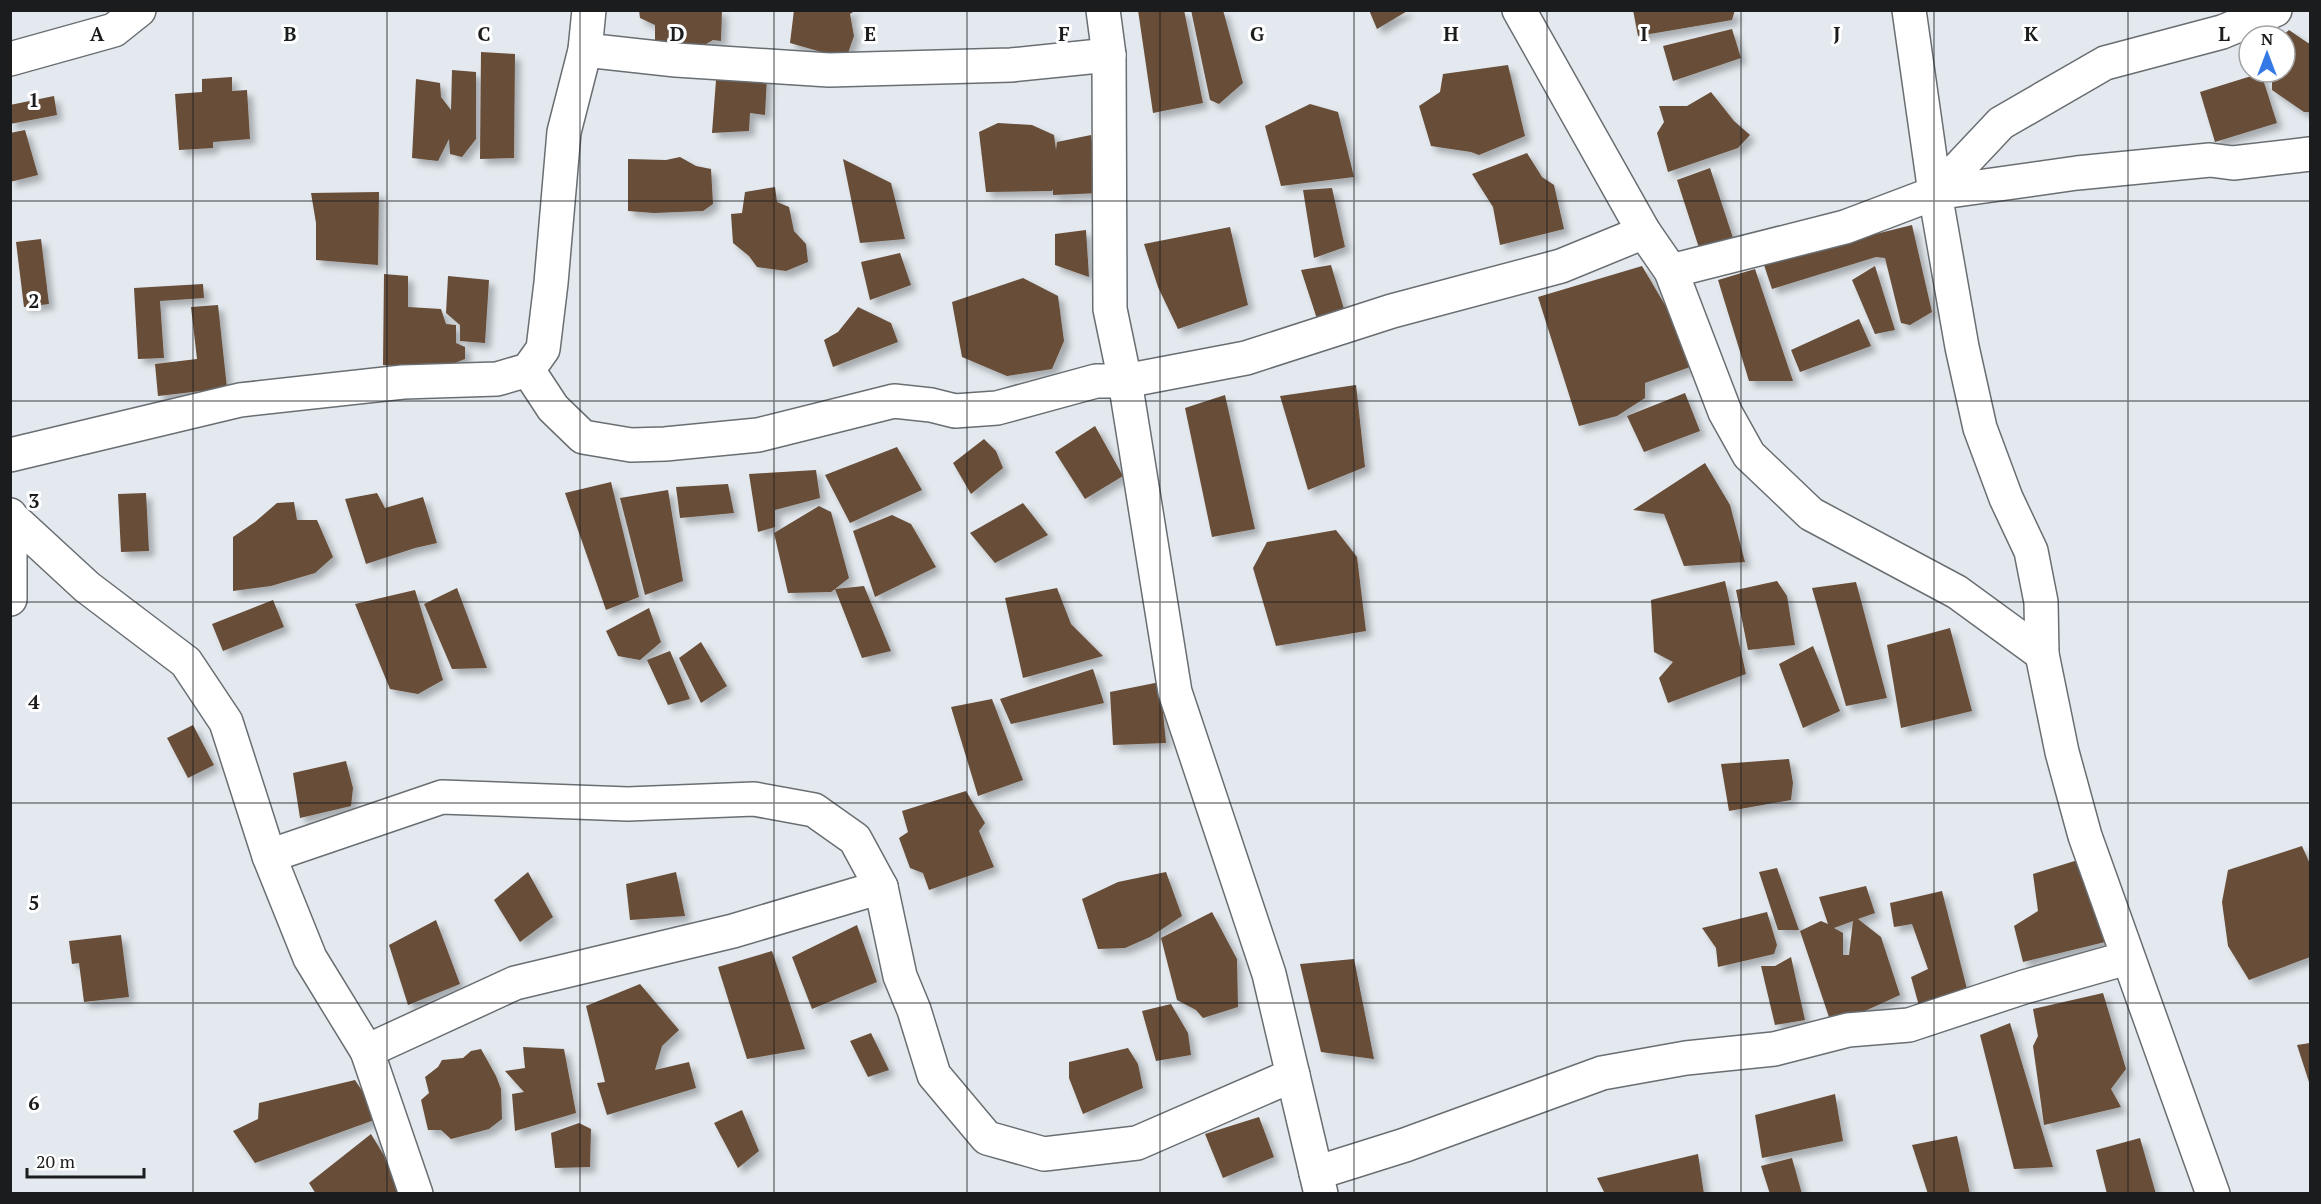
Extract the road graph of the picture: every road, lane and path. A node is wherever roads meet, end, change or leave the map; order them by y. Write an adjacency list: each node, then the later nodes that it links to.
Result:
1 (140, 10): 9 (street)
2 (589, 10): 7 (street)
3 (1103, 10): 8 (street)
4 (1519, 10): 12 (street)
5 (1909, 10): 11 (street)
6 (2275, 10): 11 (street)
7 (585, 50): 8 (street); 14 (street)
8 (1108, 56): 15 (street)
9 (10, 59)
10 (2310, 154): 11 (street)
11 (1935, 193): 13 (street); 19 (street)
12 (1644, 232): 13 (street); 15 (street)
13 (1671, 271): 19 (street)
14 (528, 370): 15 (street); 16 (street)
15 (1125, 381): 24 (street)
16 (10, 455)
17 (11, 516): 18 (street); 20 (street)
18 (10, 599)
19 (2042, 654): 22 (street)
20 (269, 856): 21 (street); 23 (street)
21 (880, 887): 23 (street); 24 (street)
22 (2127, 958): 25 (street); 27 (street)
23 (367, 1051): 26 (street)
24 (1293, 1075): 25 (street)
25 (1318, 1183)
26 (416, 1194)
27 (2213, 1194)

